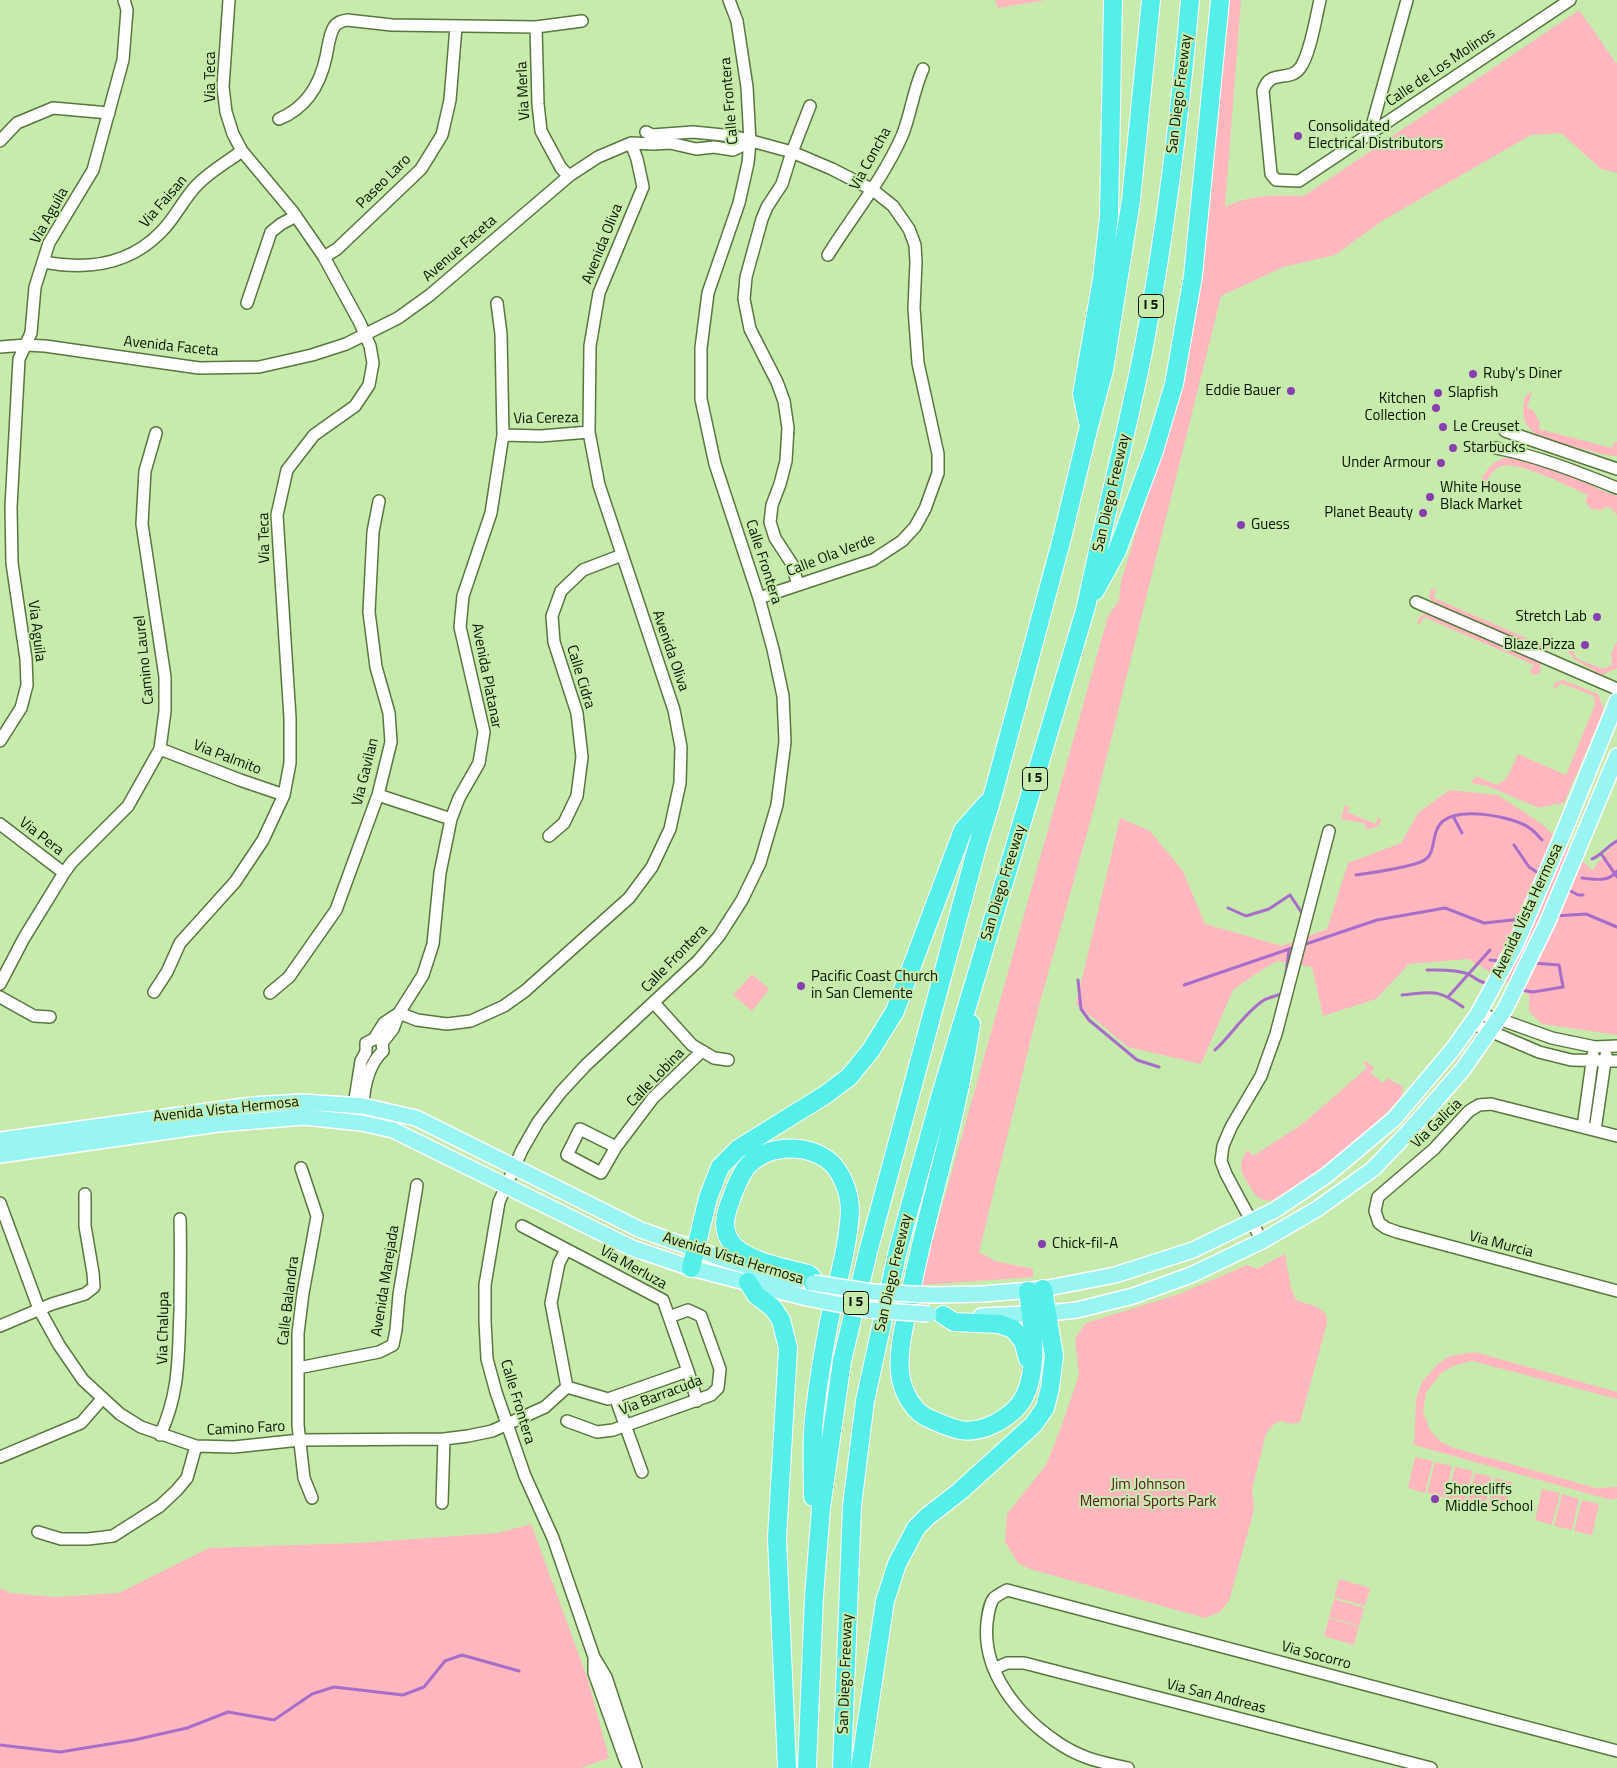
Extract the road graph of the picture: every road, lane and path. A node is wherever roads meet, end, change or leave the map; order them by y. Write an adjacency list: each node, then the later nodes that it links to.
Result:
1 (124, 0): 16 (street, Via Aguila)
2 (229, 0): 26 (street, Via Teca)
3 (729, 0): 23 (street, Calle Frontera)
4 (1113, 0): 39 (highway)
5 (1151, 0): 39 (highway, San Diego Freeway / I 5)
6 (1190, 0): 52 (highway, San Diego Freeway / I 5)
7 (1220, 0): 52 (highway)
8 (1320, 0): 19 (street, Calle de Los Molinos)
9 (1407, 0): 19 (street)
10 (1570, 0): 19 (street, Calle de Los Molinos)
11 (582, 21): 13 (street)
12 (456, 27): 13 (street); 17 (street); 32 (street, Paseo Laro)
13 (536, 27): 28 (street, Via Merla)
14 (923, 70): 29 (street, Via Concha)
15 (810, 106): 27 (street)
16 (109, 113): 21 (street); 33 (street, Via Aguila)
17 (279, 118)
18 (683, 130): 20 (street); 22 (street); 24 (street)
19 (1370, 133)
20 (712, 134): 23 (street); 25 (street)
21 (0, 141)
22 (631, 142): 24 (street); 28 (street); 41 (street, Avenida Oliva)
23 (750, 142): 25 (street); 27 (street, Calle Ola Verde); 50 (street, Calle Frontera)
24 (684, 146): 25 (street)
25 (707, 149)
26 (242, 151): 30 (street, Via Teca); 33 (street, Via Faisan)
27 (792, 152): 29 (street, Calle Ola Verde); 49 (street)
28 (568, 176): 36 (street, Avenue Faceta)
29 (873, 190): 31 (street, Via Concha); 49 (street, Calle Ola Verde)
30 (296, 216): 32 (street, Via Teca); 34 (street)
31 (828, 255)
32 (324, 257): 36 (street, Via Teca)
33 (44, 262): 37 (street, Via Aguila)
34 (247, 303)
35 (497, 303): 43 (street, Avenida Platanar)
36 (365, 335): 37 (street, Avenida Faceta); 59 (street, Via Teca)
37 (26, 345): 38 (street, Avenida Faceta); 55 (street, Via Aguila)
38 (0, 346)
39 (1088, 426): 60 (highway, San Diego Freeway / I 5)
40 (1505, 431): 45 (street)
41 (589, 432): 43 (street, Via Cereza); 48 (street, Avenida Oliva)
42 (156, 433): 56 (street, Camino Laurel)
43 (503, 434): 61 (street, Avenida Platanar)
44 (1496, 448): 46 (street)
45 (1617, 469)
46 (1617, 488)
47 (379, 501): 58 (street, Via Gavilan)
48 (622, 555): 64 (street, Calle Cidra); 72 (street, Avenida Oliva)
49 (798, 585): 50 (street, Calle Ola Verde)
50 (759, 598): 71 (street, Calle Frontera)
51 (1416, 602): 53 (street)
52 (1086, 607): 66 (highway, San Diego Freeway / I 5)
53 (1617, 689)
54 (1617, 701): 73 (main road, Avenida Vista Hermosa)
55 (0, 741)
56 (160, 749): 59 (street, Via Palmito); 65 (street, Camino Laurel)
57 (1617, 756): 74 (main road, Avenida Vista Hermosa)
58 (378, 794): 61 (street); 69 (street, Via Gavilan)
59 (284, 795): 68 (street, Via Teca)
60 (992, 798): 102 (highway); 133 (highway, San Diego Freeway / I 5)
61 (451, 819): 72 (street, Avenida Platanar)
62 (0, 824): 65 (street, Via Pera)
63 (1329, 831): 98 (street)
64 (549, 836)
65 (64, 874): 67 (street, Camino Laurel)
66 (983, 951): 115 (highway); 141 (highway, San Diego Freeway / I 5)
67 (0, 984)
68 (154, 992)
69 (270, 993)
70 (0, 997): 75 (street)
71 (654, 1003): 79 (street); 91 (street, Calle Frontera)
72 (399, 1013): 84 (street, Avenida Platanar)
73 (1478, 1013): 74 (street); 76 (street); 98 (main road, Avenida Vista Hermosa)
74 (1502, 1014): 76 (main road, Avenida Vista Hermosa); 77 (street)
75 (50, 1018)
76 (1490, 1031): 81 (street); 101 (main road, Avenida Vista Hermosa)
77 (1595, 1046): 78 (street); 81 (street)
78 (1612, 1046): 82 (street)
79 (702, 1052): 80 (street, Calle Lobina); 89 (street, Calle Lobina)
80 (728, 1060)
81 (1591, 1061): 82 (street); 85 (street)
82 (1605, 1062): 83 (street); 86 (street)
83 (1617, 1062)
84 (359, 1106): 88 (main road, Avenida Vista Hermosa); 91 (main road, Avenida Vista Hermosa)
85 (1583, 1127): 86 (street, Via Galicia); 99 (street, Via Galicia)
86 (1595, 1130): 87 (street, Via Galicia)
87 (1617, 1136)
88 (0, 1140)
89 (616, 1147): 89 (street, Calle Lobina)
90 (0, 1156): 94 (main road, Avenida Vista Hermosa)
91 (515, 1167): 94 (street, Calle Frontera); 102 (main road, Avenida Vista Hermosa)
92 (301, 1168): 114 (street, Calle Balandra)
93 (417, 1185): 114 (street, Avenida Marejada)
94 (505, 1187): 104 (main road, Avenida Vista Hermosa); 122 (street, Calle Frontera)
95 (85, 1194): 109 (street)
96 (0, 1203): 109 (street, Camino Faro)
97 (180, 1219): 124 (street, Via Chalupa)
98 (1252, 1222): 101 (street); 106 (main road, Avenida Vista Hermosa)
99 (1379, 1223): 108 (street, Via Murcia)
100 (522, 1226): 103 (street, Via Merluza)
101 (1262, 1241): 110 (main road, Avenida Vista Hermosa)
102 (695, 1249): 104 (highway); 107 (main road, Avenida Vista Hermosa)
103 (566, 1250): 112 (street, Via Merluza); 117 (street)
104 (691, 1268): 105 (main road, Avenida Vista Hermosa)
105 (748, 1282): 107 (main road, Avenida Vista Hermosa); 139 (highway)
106 (1035, 1290): 107 (main road, Avenida Vista Hermosa, bridge); 110 (highway)
107 (810, 1291): 111 (main road, Avenida Vista Hermosa, bridge); 133 (highway)
108 (1617, 1291)
109 (40, 1309): 113 (street); 119 (street, Camino Faro)
110 (1040, 1313): 111 (main road, Avenida Vista Hermosa); 115 (highway); 142 (highway)
111 (936, 1314): 115 (highway)
112 (668, 1317): 116 (street, Via Merluza); 120 (street, Via Barracuda)
113 (0, 1326)
114 (298, 1368): 126 (street, Calle Balandra)
115 (1032, 1368)
116 (688, 1371): 118 (street); 120 (street, Via Merluza)
117 (568, 1387): 118 (street); 122 (street, Camino Faro)
118 (615, 1397): 123 (street)
119 (102, 1399): 124 (street, Camino Faro); 128 (street)
120 (697, 1401): 123 (street, Via Barracuda)
121 (567, 1421): 123 (street, Via Barracuda)
122 (506, 1425): 125 (street, Camino Faro); 134 (street, Calle Frontera)
123 (626, 1426): 129 (street)
124 (160, 1435): 127 (street, Camino Faro)
125 (444, 1439): 126 (street, Camino Faro); 131 (street)
126 (300, 1440): 127 (street, Camino Faro); 130 (street, Calle Balandra)
127 (196, 1446): 132 (street)
128 (0, 1457)
129 (642, 1472)
130 (312, 1498)
131 (442, 1503)
132 (38, 1532)
133 (814, 1597): 140 (highway, San Diego Freeway / I 5)
134 (594, 1657): 137 (street, Calle Frontera); 138 (street, Calle Frontera)
135 (994, 1669): 136 (street, Via Socorro); 143 (street); 144 (street, Via San Andreas)
136 (1617, 1751)
137 (629, 1768)
138 (636, 1768)
139 (787, 1768)
140 (807, 1768)
141 (842, 1768)
142 (860, 1768)
143 (1128, 1768)
144 (1430, 1768)

